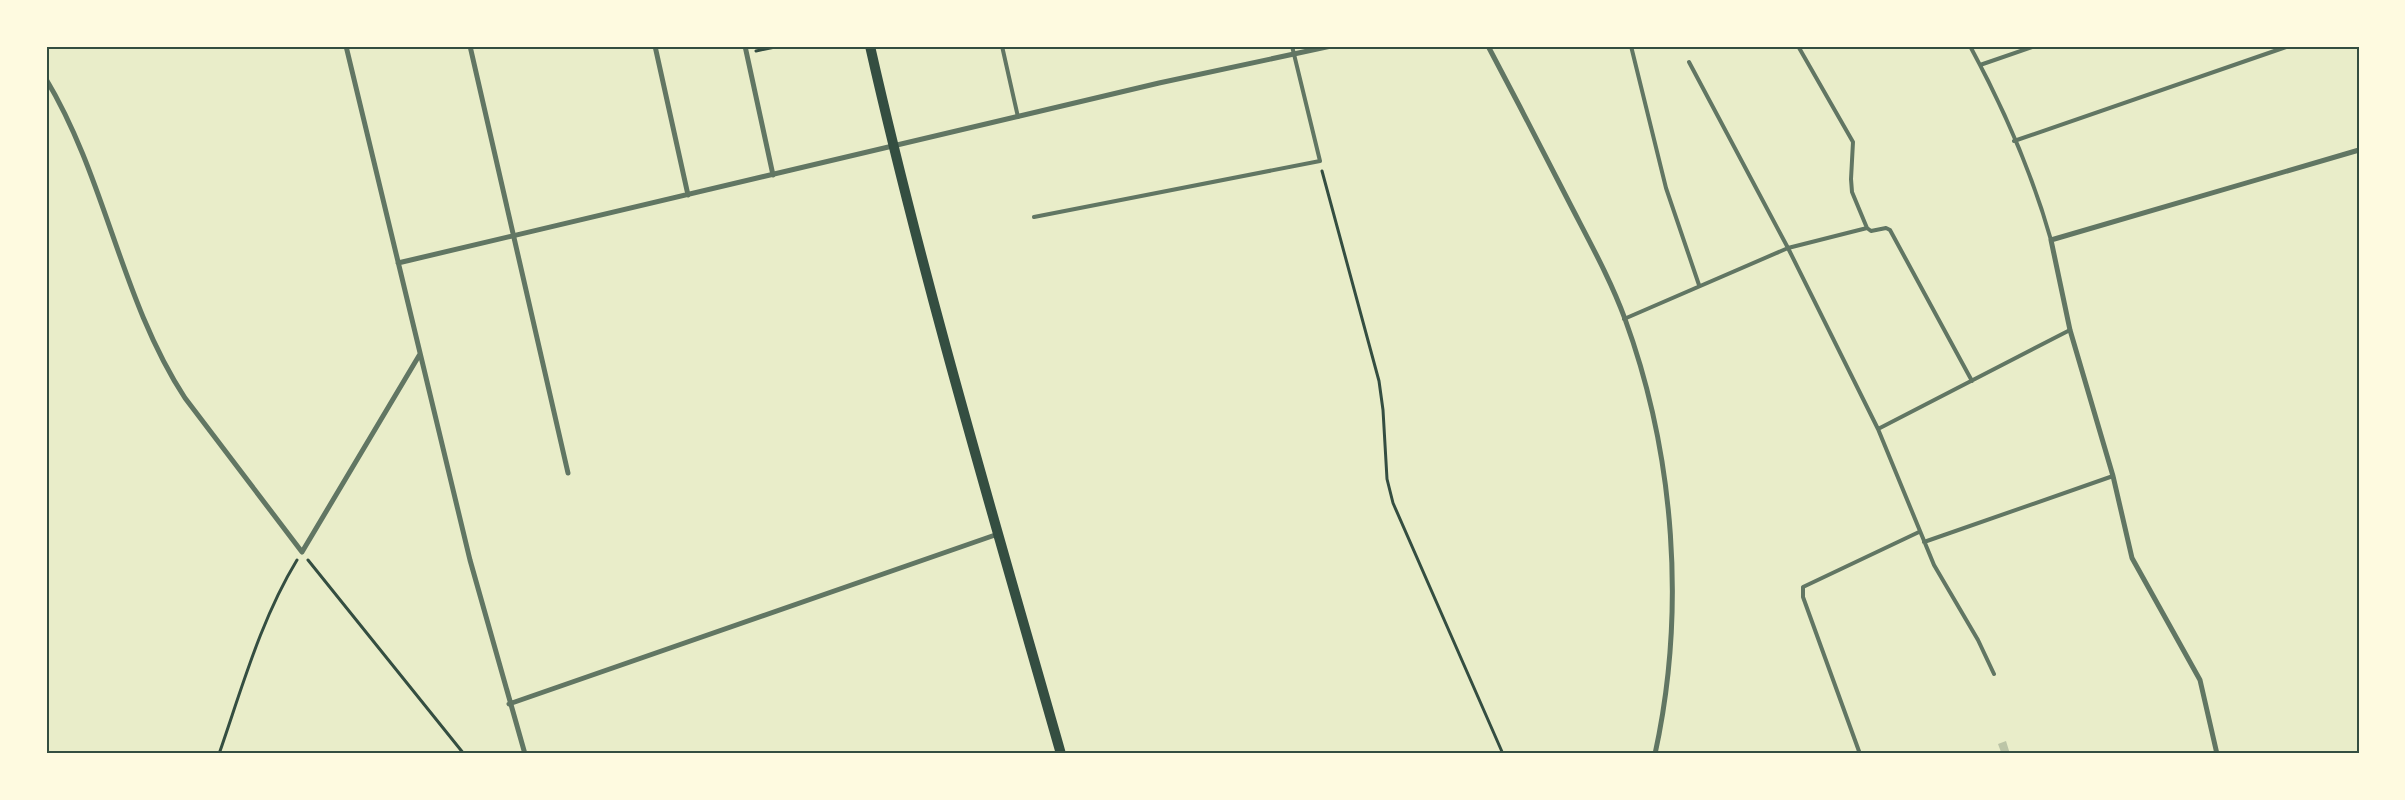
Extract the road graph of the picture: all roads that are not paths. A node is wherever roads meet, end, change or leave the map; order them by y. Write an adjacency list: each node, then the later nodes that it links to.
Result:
1 (346, 46): 30 (street)
2 (470, 46): 27 (street)
3 (655, 46): 24 (street)
4 (746, 46): 23 (street)
5 (870, 46): 21 (main road)
6 (1002, 46): 19 (lane)
7 (1292, 46): 15 (lane)
8 (1331, 46): 15 (street)
9 (1488, 46): 32 (street)
10 (1630, 46): 31 (lane)
11 (1798, 46): 26 (lane)
12 (1970, 46): 17 (lane)
13 (2035, 46): 17 (lane)
14 (2286, 47): 20 (lane)
15 (1294, 54): 19 (street); 25 (lane)
16 (1689, 62): 29 (lane)
17 (1980, 65): 20 (lane)
18 (46, 79): 34 (street)
19 (1018, 116): 21 (street)
20 (2014, 141): 28 (lane)
21 (893, 147): 23 (street); 40 (main road)
22 (2359, 150): 28 (street)
23 (773, 175): 24 (street)
24 (688, 195): 27 (street)
25 (1034, 217)
26 (1867, 228): 29 (lane); 35 (lane)
27 (513, 236): 30 (street); 37 (street)
28 (2051, 240): 33 (street)
29 (1788, 248): 31 (lane); 36 (lane)
30 (398, 263): 34 (street)
31 (1699, 285): 32 (lane)
32 (1624, 319): 46 (street)
33 (2070, 330): 35 (lane); 38 (street)
34 (420, 354): 43 (street)
35 (1972, 381): 36 (lane)
36 (1878, 430): 39 (lane)
37 (568, 473)
38 (2113, 476): 41 (lane); 48 (street)
39 (1919, 532): 41 (lane); 47 (lane)
40 (998, 534): 43 (street); 45 (main road)
41 (1924, 542): 42 (lane)
42 (1994, 674)
43 (509, 704): 44 (street)
44 (525, 754)
45 (1061, 754)
46 (1655, 754)
47 (1860, 754)
48 (2217, 754)

